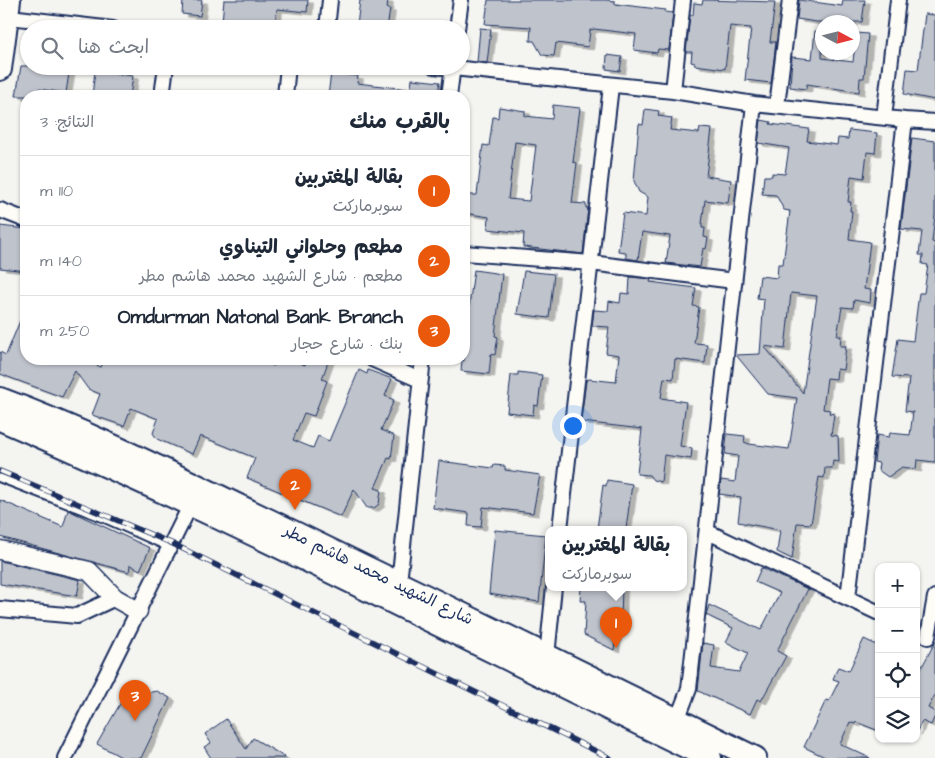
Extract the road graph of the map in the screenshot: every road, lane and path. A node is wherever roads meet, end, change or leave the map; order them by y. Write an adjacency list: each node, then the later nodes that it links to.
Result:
1 (330, 0): 8 (street)
2 (461, 0): 9 (street)
3 (683, 0): 19 (street)
4 (790, 0): 21 (street)
5 (898, 0): 22 (street)
6 (5, 11): 7 (street); 10 (main road)
7 (59, 20)
8 (328, 20)
9 (458, 20)
10 (0, 69)
11 (470, 70): 15 (street)
12 (165, 75): 16 (street)
13 (287, 75): 17 (street)
14 (452, 75): 18 (street)
15 (611, 86): 19 (street); 28 (street)
16 (163, 90)
17 (286, 90)
18 (450, 90)
19 (673, 91): 20 (street)
20 (754, 104): 21 (street); 29 (street)
21 (777, 106): 22 (street)
22 (884, 116): 23 (street)
23 (905, 120): 24 (street); 45 (street)
24 (935, 122)
25 (0, 210): 26 (street)
26 (20, 218)
27 (470, 253): 28 (street)
28 (591, 263): 29 (street); 37 (street)
29 (734, 281): 38 (street)
30 (386, 365): 32 (street)
31 (421, 365): 32 (street)
32 (420, 380): 41 (street)
33 (0, 399): 41 (main road, شارع الشهيد محمد هاشم مطر)
34 (0, 419): 36 (main road, شارع الشهيد محمد هاشم مطر)
35 (0, 478): 39 (lane)
36 (190, 506): 39 (street); 53 (main road, شارع الشهيد محمد هاشم مطر)
37 (560, 526)
38 (708, 532): 45 (street); 51 (street)
39 (169, 547): 47 (street)
40 (0, 550): 44 (street)
41 (399, 583): 50 (main road, شارع الشهيد محمد هاشم مطر)
42 (554, 591): 50 (street)
43 (935, 597): 49 (street)
44 (115, 598): 46 (street); 47 (street)
45 (848, 598): 48 (street)
46 (0, 609)
47 (138, 611): 52 (street)
48 (875, 611)
49 (926, 636)
50 (547, 656): 51 (main road, شارع الشهيد محمد هاشم مطر)
51 (677, 720): 54 (main road, شارع الشهيد محمد هاشم مطر)
52 (65, 758)
53 (710, 758)
54 (755, 758)

